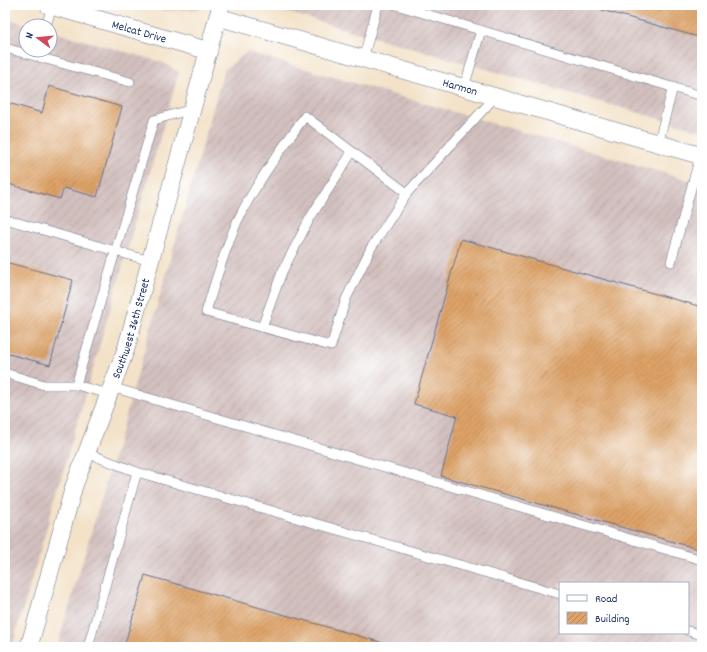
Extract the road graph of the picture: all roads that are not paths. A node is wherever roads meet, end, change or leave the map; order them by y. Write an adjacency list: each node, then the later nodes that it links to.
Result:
1 (378, 5): 11 (lane)
2 (396, 5): 6 (lane)
3 (50, 6): 5 (lane); 9 (street, Melcat Drive)
4 (219, 11): 9 (street, Southwest 36th Street); 11 (street, Harmon)
5 (48, 18)
6 (481, 30): 13 (lane); 14 (lane)
7 (5, 48): 8 (lane)
8 (18, 50)
9 (208, 50): 17 (street, Southwest 36th Street)
10 (54, 58): 12 (lane)
11 (363, 59): 14 (street, Harmon)
12 (130, 82)
13 (674, 87): 15 (lane); 18 (lane)
14 (464, 88): 16 (street, Harmon)
15 (702, 96)
16 (495, 97): 18 (street, Harmon); 21 (lane)
17 (192, 109): 23 (lane); 24 (street, Southwest 36th Street)
18 (658, 144): 20 (street, Harmon)
19 (352, 152): 21 (lane); 26 (lane); 26 (lane)
20 (701, 156): 25 (lane)
21 (407, 192): 26 (lane)
22 (5, 219): 23 (lane)
23 (116, 251): 24 (lane); 28 (lane)
24 (150, 261): 29 (street, Southwest 36th Street)
25 (671, 262)
26 (262, 327)
27 (5, 373): 28 (lane)
28 (76, 385): 29 (lane)
29 (110, 391): 30 (street, Southwest 36th Street); 32 (lane)
30 (87, 453): 31 (lane); 36 (street, Southwest 36th Street)
31 (137, 472): 33 (lane); 37 (lane)
32 (702, 560)
33 (559, 594)
34 (689, 630): 35 (lane)
35 (702, 635)
36 (29, 647)
37 (88, 647)

